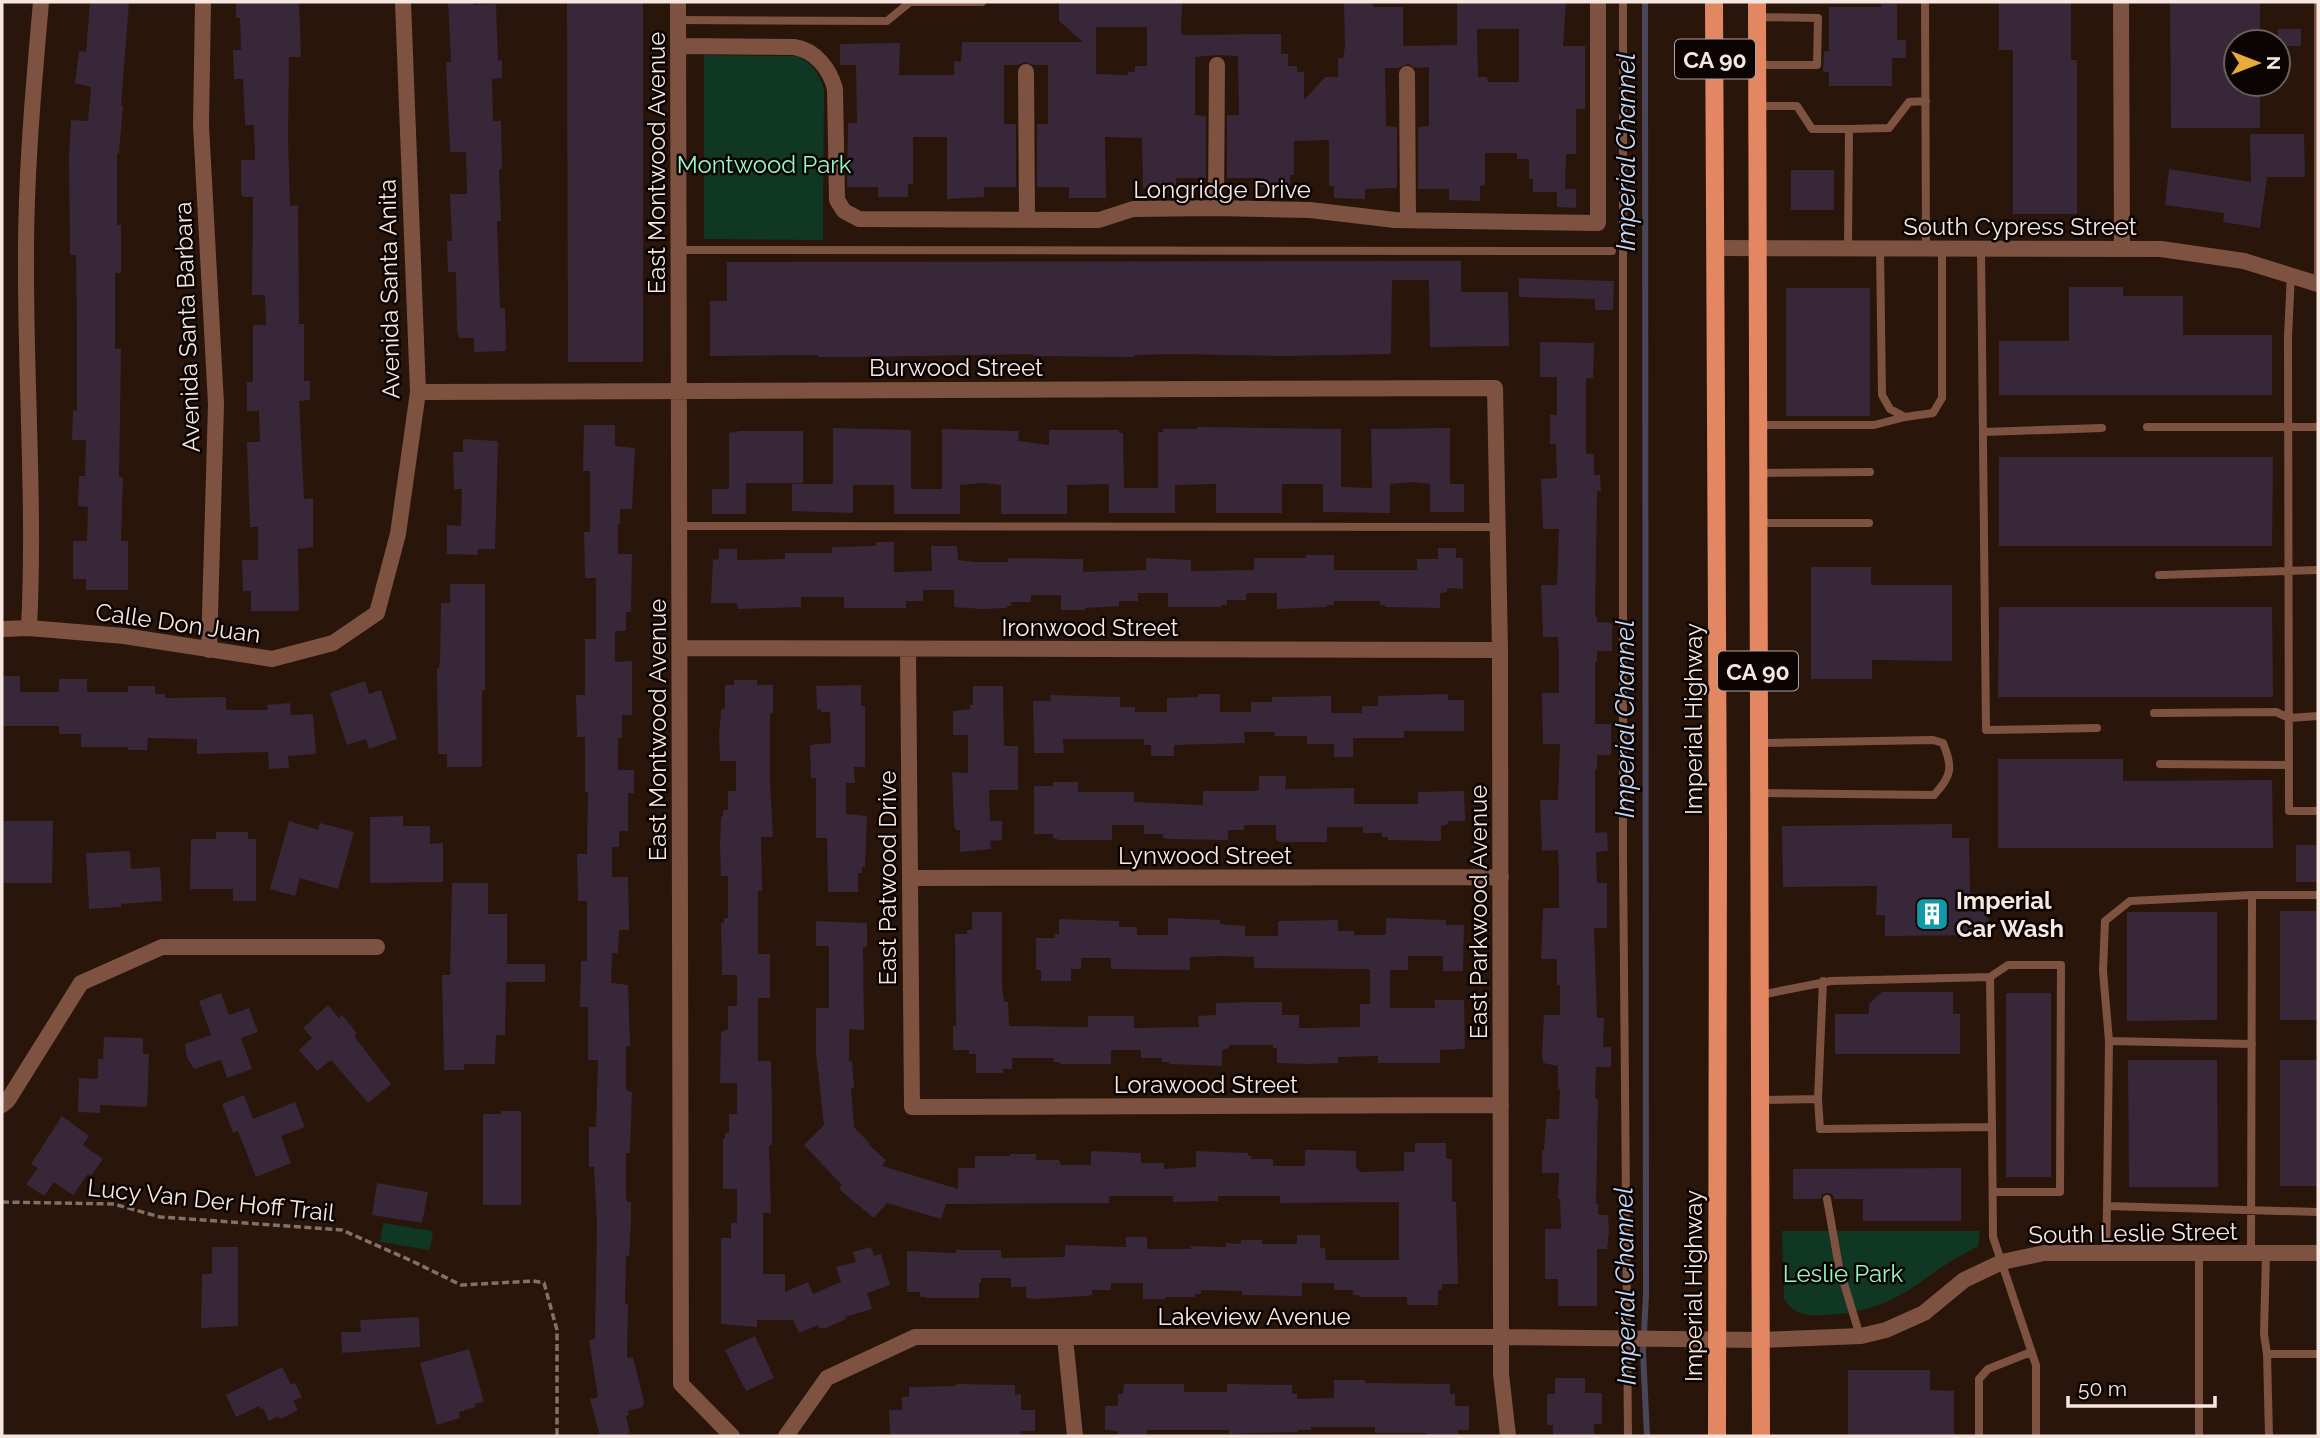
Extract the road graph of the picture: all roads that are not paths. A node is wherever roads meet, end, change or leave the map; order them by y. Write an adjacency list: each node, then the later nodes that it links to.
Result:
1 (41, 2): 57 (street)
2 (203, 2): 61 (street, Avenida Santa Barbara)
3 (403, 2): 39 (street, Avenida Santa Anita)
4 (678, 2): 14 (street, East Montwood Avenue)
5 (908, 2): 6 (lane); 14 (lane)
6 (982, 2)
7 (1598, 2): 25 (street, Longridge Drive)
8 (1623, 2): 101 (lane)
9 (1714, 2): 26 (main road, Imperial Highway / CA 90)
10 (1925, 2): 20 (lane)
11 (2121, 2): 32 (street)
12 (2318, 2): 36 (lane)
13 (1757, 10): 17 (main road, CA 90); 17 (lane)
14 (678, 20): 15 (street, East Montwood Avenue)
15 (678, 46): 24 (street, Longridge Drive); 33 (street, East Montwood Avenue)
16 (1217, 65): 23 (street)
17 (1757, 65): 21 (main road, CA 90)
18 (1026, 72): 24 (street)
19 (1408, 74): 25 (street)
20 (1926, 101): 22 (lane); 30 (lane)
21 (1757, 106): 22 (lane); 27 (main road, CA 90)
22 (1849, 129): 28 (lane)
23 (1216, 208): 24 (street, Longridge Drive); 25 (street, Longridge Drive)
24 (1027, 220)
25 (1408, 220)
26 (1716, 248): 27 (street, South Cypress Street); 102 (main road, Imperial Highway / CA 90)
27 (1757, 248): 28 (street, South Cypress Street); 41 (main road, CA 90)
28 (1848, 248): 29 (street, South Cypress Street)
29 (1880, 248): 30 (street, South Cypress Street); 40 (lane)
30 (1934, 248): 31 (street, South Cypress Street); 40 (lane)
31 (1981, 248): 32 (street, South Cypress Street); 46 (lane)
32 (2122, 249): 35 (street, South Cypress Street)
33 (679, 250): 34 (lane); 38 (street, East Montwood Avenue)
34 (1612, 251)
35 (2291, 274): 36 (street, South Cypress Street); 43 (lane)
36 (2318, 284)
37 (1495, 388): 38 (street, Burwood Street); 52 (street, East Parkwood Avenue)
38 (679, 391): 39 (street, Burwood Street); 51 (street, East Montwood Avenue)
39 (418, 392): 56 (street, Avenida Santa Anita)
40 (1905, 417): 41 (lane)
41 (1758, 425): 48 (main road, CA 90)
42 (2147, 427): 43 (lane)
43 (2288, 427): 44 (lane); 54 (lane)
44 (2318, 427)
45 (2102, 428): 46 (lane)
46 (1984, 432): 66 (lane)
47 (1870, 472): 48 (lane)
48 (1758, 473): 49 (main road, CA 90)
49 (1758, 523): 50 (lane); 67 (main road, CA 90)
50 (1869, 523)
51 (679, 526): 52 (lane); 59 (street, East Montwood Avenue)
52 (1498, 527): 62 (street, East Parkwood Avenue)
53 (2318, 570): 54 (lane)
54 (2288, 571): 55 (lane); 65 (lane)
55 (2159, 575)
56 (377, 613): 61 (street, Calle Don Juan)
57 (29, 628): 58 (street, Calle Don Juan); 61 (street, Calle Don Juan)
58 (2, 629)
59 (680, 648): 60 (street, Ironwood Street); 107 (street, East Montwood Avenue)
60 (908, 649): 62 (street, Ironwood Street); 73 (street, East Patwood Drive)
61 (209, 650)
62 (1500, 650): 72 (street, East Parkwood Avenue)
63 (2154, 713): 65 (lane)
64 (2318, 716): 65 (lane)
65 (2289, 718): 69 (lane)
66 (2098, 728)
67 (1759, 743): 70 (main road, CA 90); 70 (lane)
68 (2160, 764): 69 (lane)
69 (2289, 765): 71 (lane)
70 (1759, 793): 79 (main road, CA 90)
71 (2318, 811)
72 (1501, 877): 73 (street, Lynwood Street); 85 (street, East Parkwood Avenue)
73 (909, 878): 86 (street, East Patwood Drive)
74 (2252, 895): 75 (lane); 80 (lane); 81 (lane)
75 (2318, 895)
76 (377, 947): 84 (street)
77 (1990, 977): 78 (lane); 87 (lane); 88 (lane)
78 (1823, 981): 79 (lane); 82 (lane)
79 (1760, 995): 83 (main road, CA 90)
80 (2109, 1041): 81 (lane); 90 (lane)
81 (2252, 1044): 91 (lane)
82 (1818, 1099): 83 (lane); 87 (lane)
83 (1760, 1100): 103 (main road, CA 90)
84 (2, 1105)
85 (1501, 1105): 86 (street, Lorawood Street); 99 (street, East Parkwood Avenue)
86 (912, 1107)
87 (1992, 1127): 88 (lane)
88 (1993, 1192): 97 (lane)
89 (1827, 1199): 98 (lane)
90 (2107, 1206): 91 (lane); 93 (lane)
91 (2252, 1211): 92 (lane); 95 (lane)
92 (2318, 1212)
93 (2106, 1253): 94 (street, South Leslie Street); 97 (street, South Leslie Street)
94 (2199, 1253): 95 (street, South Leslie Street); 116 (lane)
95 (2259, 1253): 96 (street, South Leslie Street); 105 (lane)
96 (2318, 1253)
97 (2002, 1262): 98 (street, South Leslie Street); 104 (lane)
98 (1861, 1336): 103 (street, South Leslie Street)
99 (1501, 1337): 100 (street, Lakeview Avenue); 101 (street, Lakeview Avenue); 110 (street, East Parkwood Avenue)
100 (1065, 1338): 108 (street, Lakeview Avenue); 109 (street)
101 (1625, 1339): 102 (street, Lakeview Avenue); 111 (lane)
102 (1717, 1339): 103 (street, Lakeview Avenue); 112 (main road, Imperial Highway / CA 90)
103 (1760, 1340): 113 (main road, CA 90)
104 (2031, 1352): 114 (lane); 115 (lane)
105 (2267, 1354): 106 (lane); 117 (lane)
106 (2318, 1354)
107 (732, 1436)
108 (786, 1436)
109 (1075, 1436)
110 (1508, 1436)
111 (1628, 1436)
112 (1717, 1436)
113 (1761, 1436)
114 (1979, 1436)
115 (2036, 1436)
116 (2199, 1436)
117 (2269, 1436)

